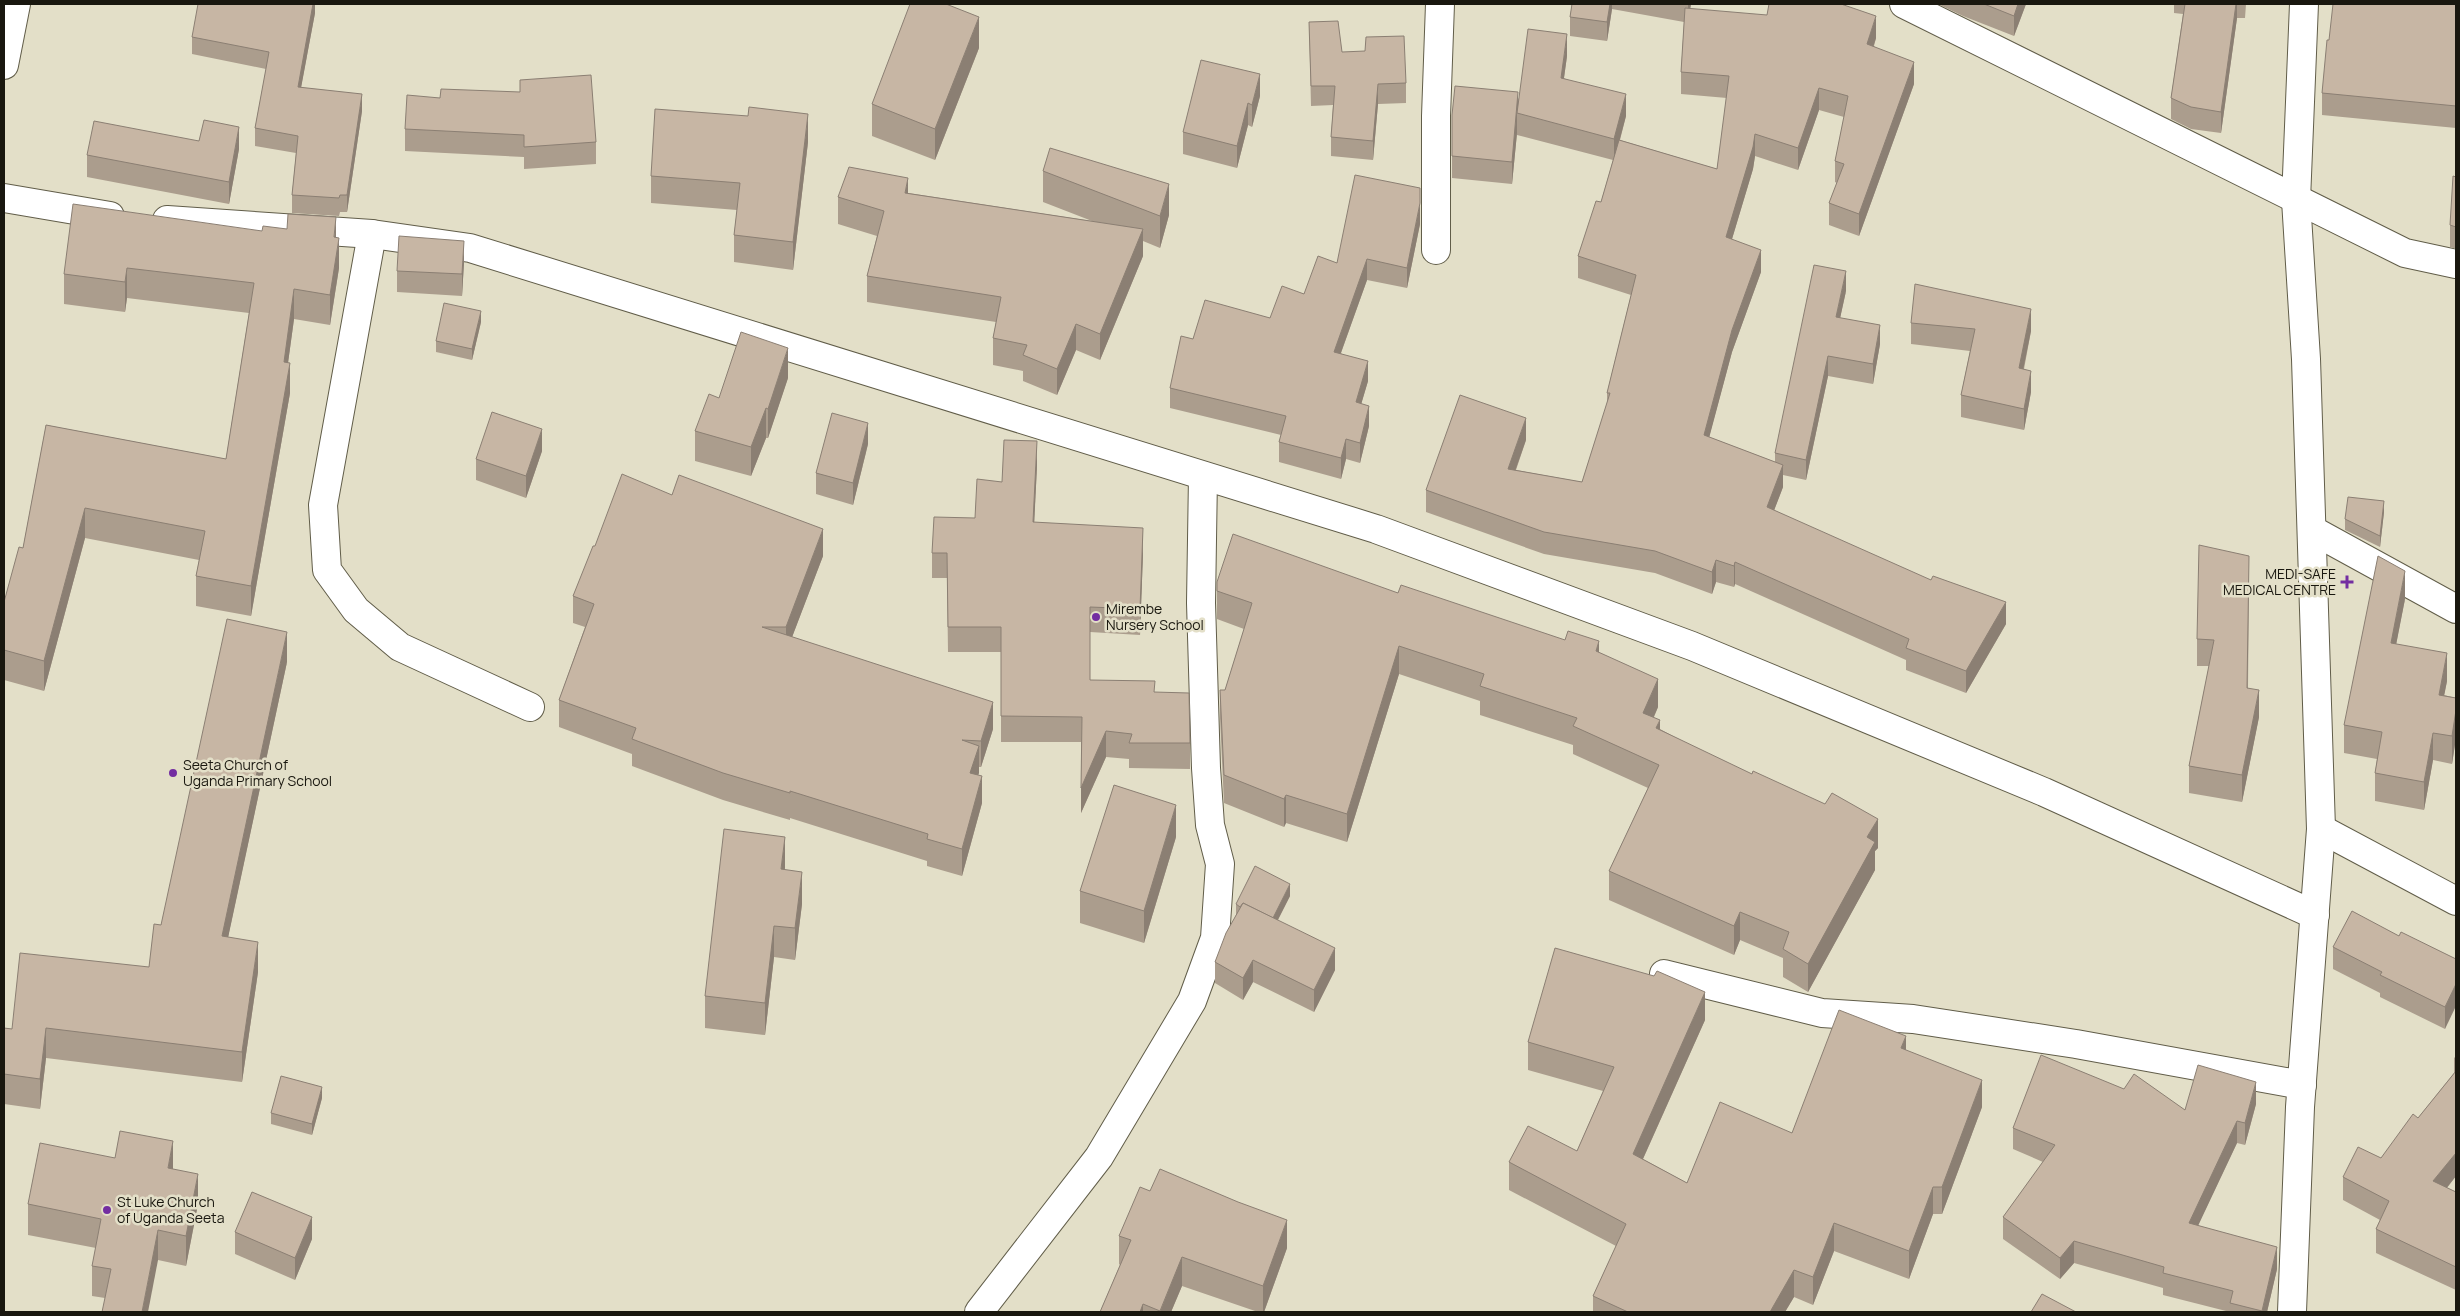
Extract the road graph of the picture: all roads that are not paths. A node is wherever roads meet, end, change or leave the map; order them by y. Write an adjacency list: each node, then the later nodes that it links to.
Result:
1 (16, 4): 5 (street)
2 (1440, 4): 9 (street)
3 (1904, 4): 7 (street)
4 (2304, 4): 7 (street)
5 (4, 66)
6 (4, 198): 8 (street)
7 (2296, 200): 10 (street); 12 (street)
8 (372, 234): 11 (street); 14 (street)
9 (1436, 250)
10 (2456, 264)
11 (1203, 476): 17 (street); 20 (street)
12 (2312, 530): 13 (street); 15 (street)
13 (2456, 609)
14 (530, 707)
15 (2321, 829): 16 (street); 17 (street)
16 (2456, 901)
17 (2315, 915): 19 (street)
18 (1664, 974): 19 (street)
19 (2302, 1085): 21 (street)
20 (979, 1312)
21 (2292, 1312)

